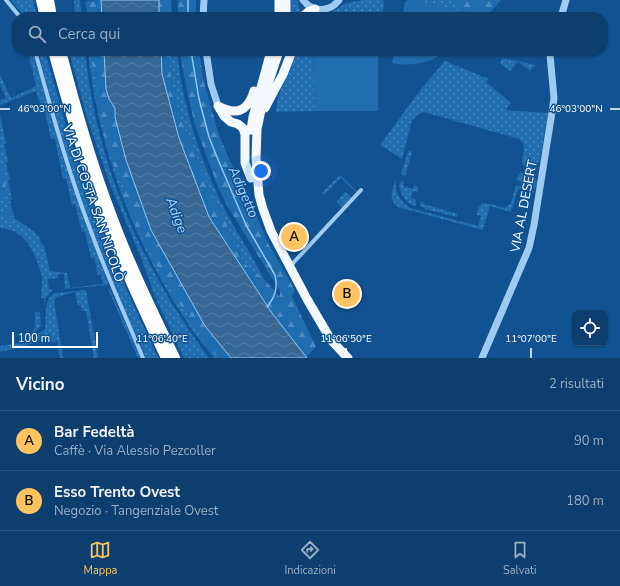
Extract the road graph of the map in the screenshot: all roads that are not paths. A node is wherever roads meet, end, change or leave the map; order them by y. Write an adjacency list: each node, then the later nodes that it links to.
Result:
1 (6, 0): 11 (street)
2 (41, 0): 12 (highway)
3 (49, 0): 13 (highway)
4 (204, 0): 14 (street)
5 (279, 0): 15 (highway)
6 (286, 0): 16 (highway)
7 (303, 0): 10 (street)
8 (566, 0): 18 (street)
9 (339, 1): 10 (street)
10 (315, 9): 17 (highway)
11 (16, 12)
12 (43, 12)
13 (51, 12)
14 (203, 12)
15 (279, 12)
16 (286, 12)
17 (308, 12)
18 (562, 12)
19 (35, 56): 34 (street, VIA DI COSTA SAN NICOLÒ)
20 (54, 56): 35 (highway)
21 (62, 56): 36 (highway)
22 (207, 56): 28 (street)
23 (269, 56): 28 (highway)
24 (270, 56): 30 (highway)
25 (277, 56): 29 (highway)
26 (290, 56): 29 (highway)
27 (550, 56): 39 (street, VIA AL DESERT)
28 (218, 106): 30 (highway)
29 (259, 118): 32 (highway)
30 (251, 178): 33 (highway)
31 (361, 190): 32 (street)
32 (290, 268): 33 (highway)
33 (329, 341): 37 (highway); 38 (highway)
34 (143, 358)
35 (166, 358)
36 (175, 358)
37 (342, 358)
38 (348, 358)
39 (482, 358)

